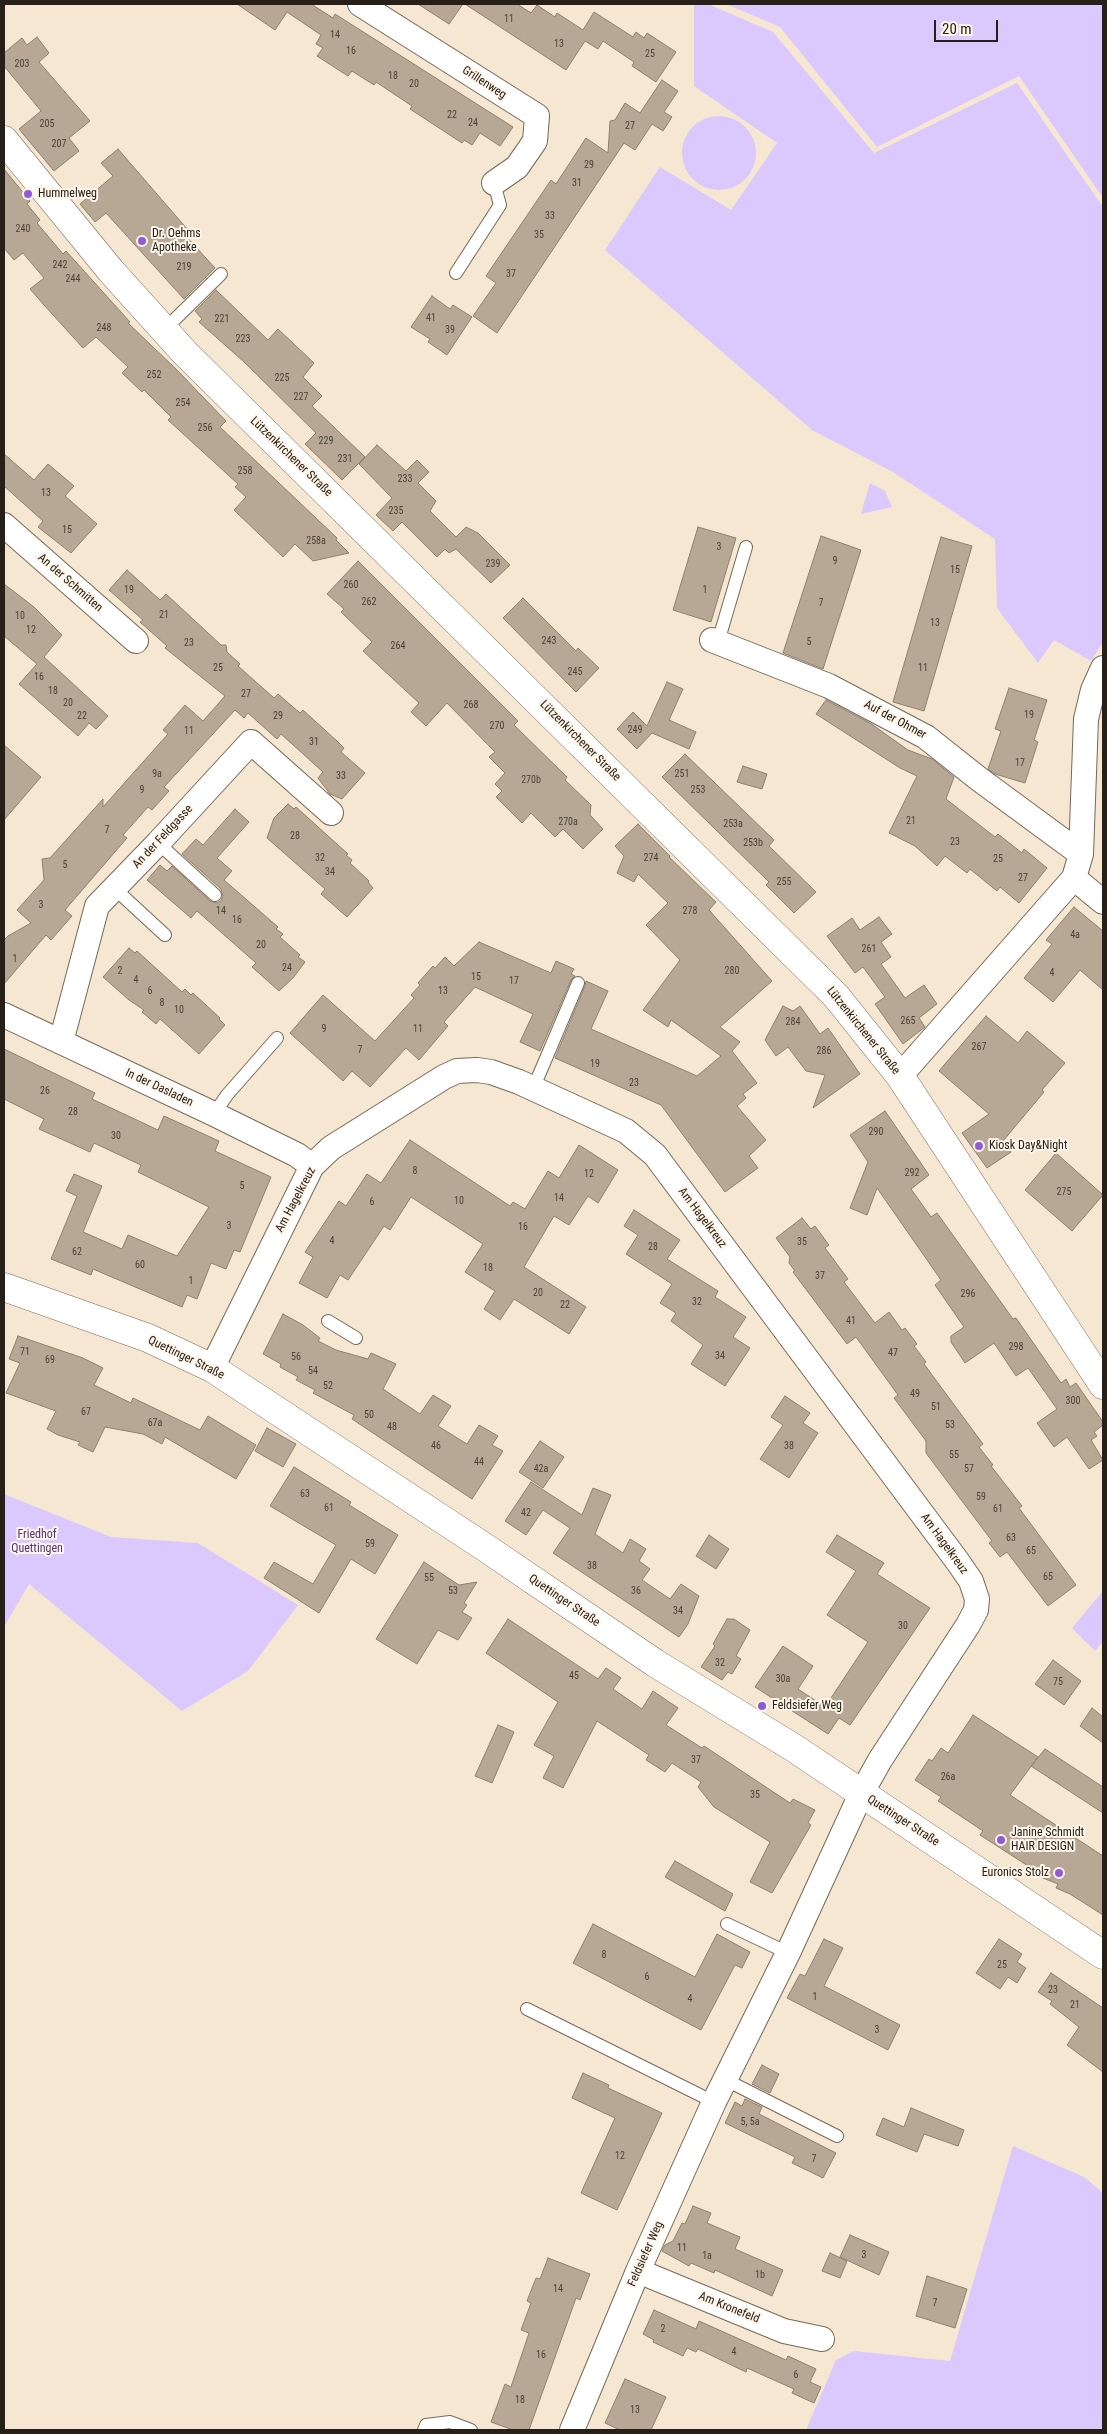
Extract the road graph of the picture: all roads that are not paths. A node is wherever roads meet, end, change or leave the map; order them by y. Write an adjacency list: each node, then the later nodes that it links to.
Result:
1 (360, 4): 3 (street, Grillenweg)
2 (4, 140): 6 (main road, Lützenkirchener Straße)
3 (494, 183): 4 (lane)
4 (456, 273)
5 (220, 274): 6 (lane)
6 (164, 330): 24 (main road, Lützenkirchener Straße)
7 (4, 526): 9 (street, An der Schmitten)
8 (746, 546): 10 (lane)
9 (136, 641)
10 (715, 641): 14 (street, Auf der Ohmer)
11 (1103, 668): 14 (street)
12 (331, 813): 13 (street, An der Feldgasse)
13 (158, 843): 16 (street, An der Feldgasse); 17 (lane)
14 (1081, 854): 15 (street)
15 (1074, 878): 18 (street); 24 (street)
16 (114, 888): 19 (lane); 23 (street, An der Feldgasse)
17 (215, 895)
18 (1103, 902)
19 (165, 935)
20 (578, 983): 25 (lane)
21 (4, 1015): 23 (street, In der Dasladen)
22 (277, 1038): 26 (lane)
23 (61, 1042): 26 (street, In der Dasladen)
24 (900, 1076): 32 (main road, Lützenkirchener Straße)
25 (533, 1089): 27 (street, Am Hagelkreuz); 33 (street, Am Hagelkreuz)
26 (214, 1114): 27 (street, In der Dasladen)
27 (312, 1166): 31 (street, Am Hagelkreuz)
28 (4, 1286): 31 (main road, Quettinger Straße)
29 (328, 1321): 30 (lane)
30 (356, 1338)
31 (212, 1368): 33 (main road, Quettinger Straße)
32 (1103, 1385)
33 (861, 1794): 35 (street, Feldsiefer Weg); 36 (main road, Quettinger Straße)
34 (727, 1924): 35 (lane)
35 (788, 1953): 38 (street, Feldsiefer Weg)
36 (1103, 1955)
37 (528, 2009): 39 (lane)
38 (726, 2080): 39 (street, Feldsiefer Weg); 40 (lane)
39 (714, 2102): 41 (street, Feldsiefer Weg)
40 (837, 2136)
41 (638, 2271): 42 (street, Am Kronefeld); 45 (street, Feldsiefer Weg)
42 (822, 2339)
43 (424, 2430): 44 (lane)
44 (471, 2430)
45 (572, 2430)

